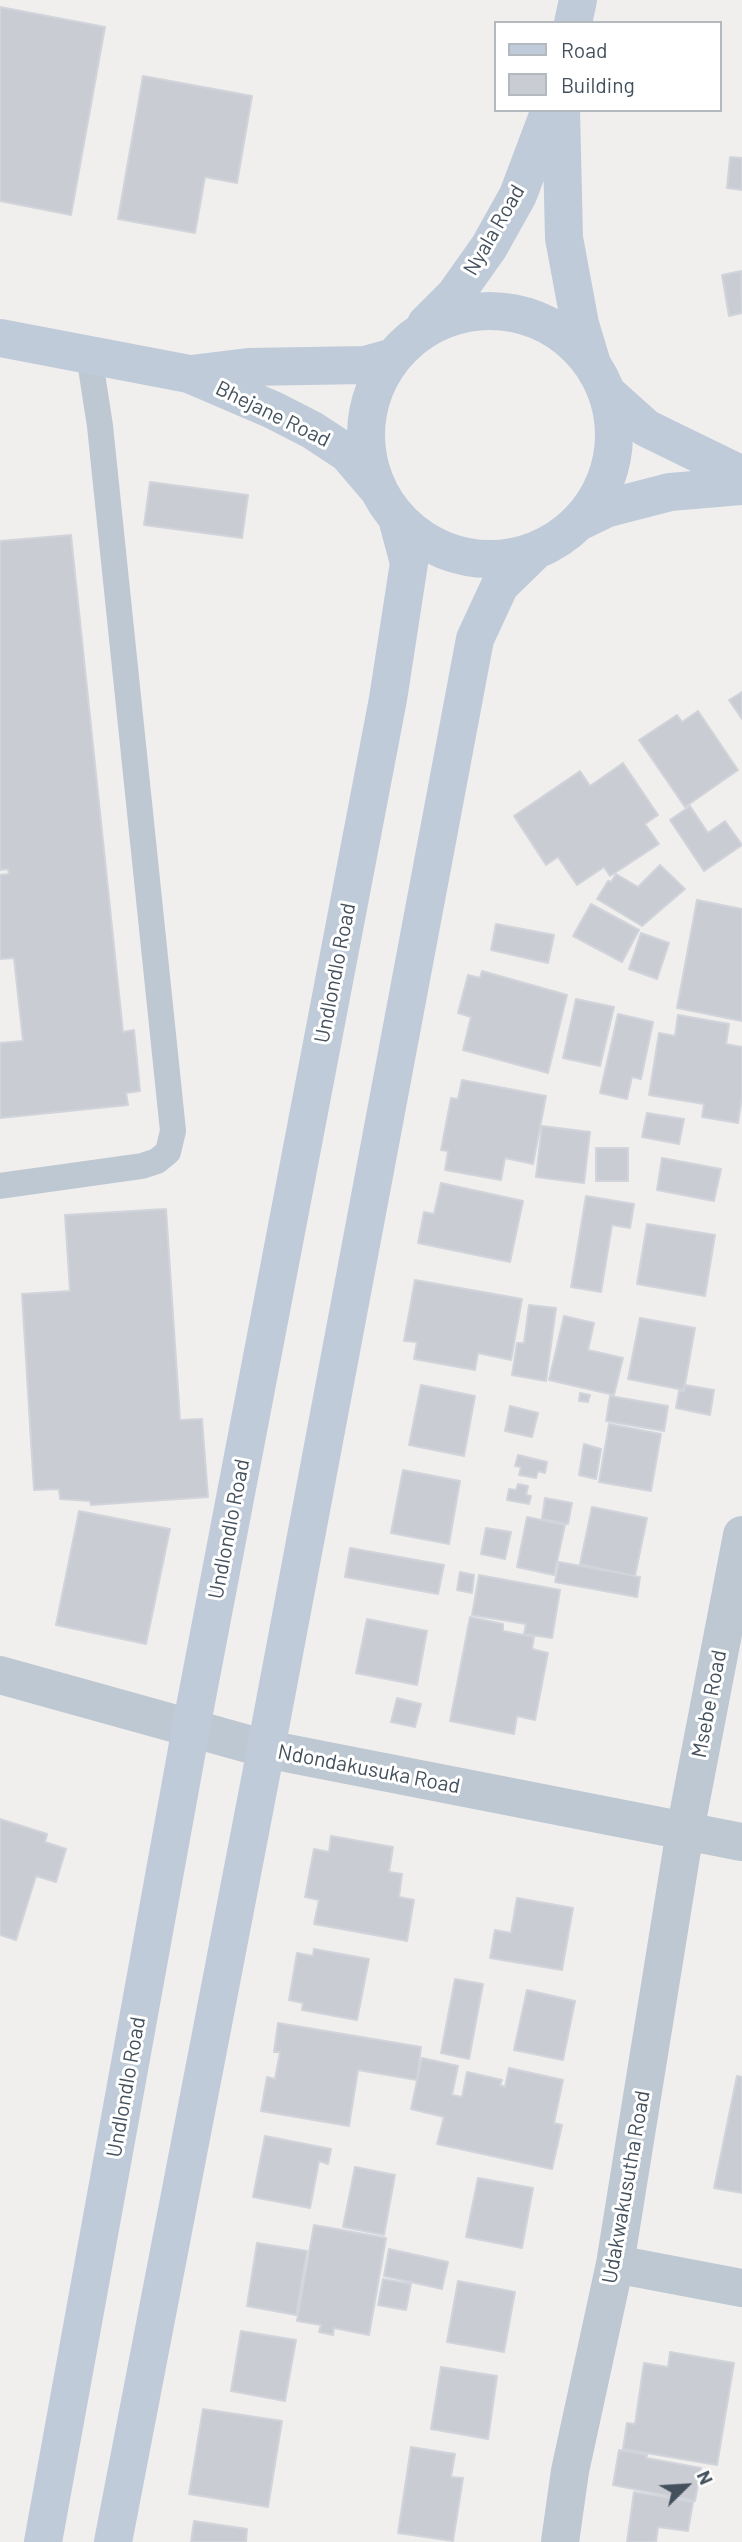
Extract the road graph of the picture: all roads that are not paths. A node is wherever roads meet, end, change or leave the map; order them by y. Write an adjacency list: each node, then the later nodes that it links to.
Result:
1 (578, 0): 2 (main road)
2 (573, 21)
3 (549, 112): 6 (main road, Nyala Road)
4 (561, 112): 9 (main road)
5 (0, 338): 7 (main road, Bhejane Road)
6 (402, 347): 8 (main road, Bhejane Road); 9 (main road); 12 (main road)
7 (89, 355): 8 (main road, Bhejane Road); 15 (lane)
8 (189, 374): 12 (main road, Bhejane Road)
9 (599, 378): 10 (main road); 13 (main road)
10 (742, 475)
11 (742, 486): 13 (main road)
12 (388, 506): 14 (main road); 18 (main road, Undlondlo Road)
13 (581, 521): 14 (main road)
14 (534, 552): 19 (main road)
15 (0, 1186)
16 (742, 1535): 20 (street, Msebe Road)
17 (0, 1675): 18 (street, Ndondakusuka Road)
18 (191, 1728): 19 (street, Ndondakusuka Road); 24 (main road, Undlondlo Road)
19 (266, 1749): 20 (street, Ndondakusuka Road); 25 (main road)
20 (685, 1831): 21 (street, Ndondakusuka Road); 22 (street, Udakwakusutha Road)
21 (742, 1842)
22 (615, 2264): 23 (street); 26 (street, Udakwakusutha Road)
23 (742, 2288)
24 (43, 2542)
25 (113, 2542)
26 (560, 2542)

